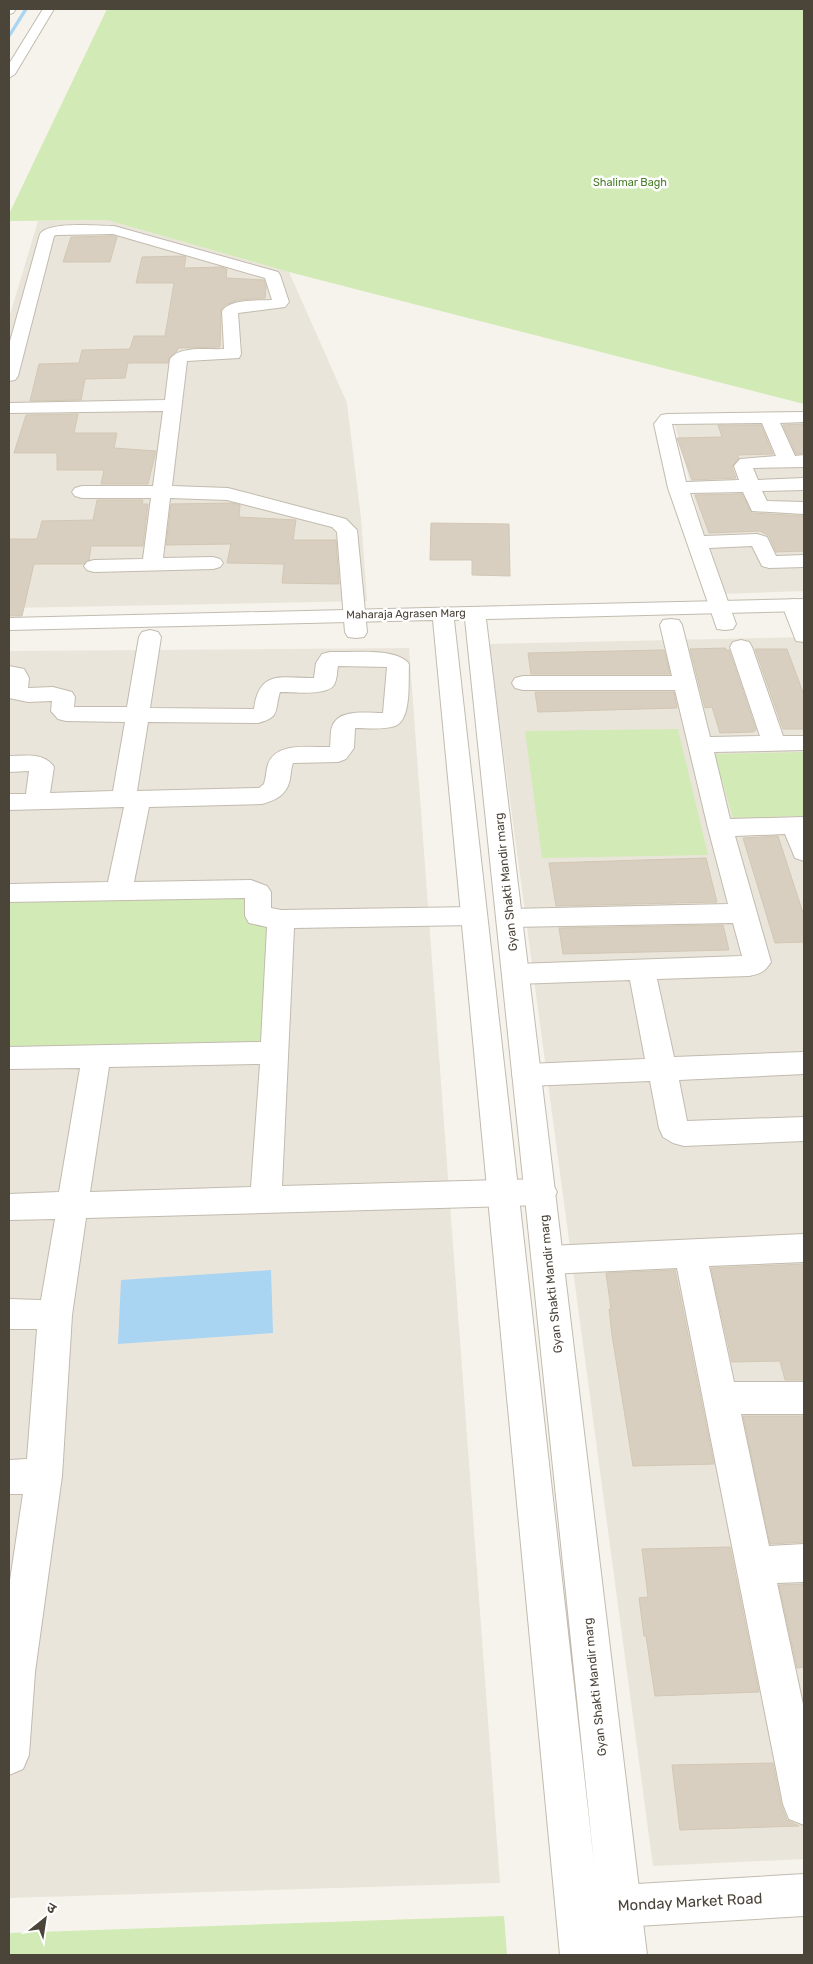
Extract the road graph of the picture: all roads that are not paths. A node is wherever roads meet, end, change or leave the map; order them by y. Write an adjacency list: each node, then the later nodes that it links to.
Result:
1 (48, 9): 2 (street)
2 (9, 74)
3 (9, 376): 4 (street)
4 (173, 405): 5 (street); 13 (street)
5 (9, 408)
6 (804, 417): 7 (street)
7 (768, 418): 8 (street); 11 (street)
8 (796, 461): 10 (street)
9 (804, 484): 10 (street)
10 (751, 486): 11 (street); 14 (street)
11 (678, 488): 15 (street)
12 (82, 492): 13 (street)
13 (161, 492): 18 (street); 25 (street)
14 (804, 508)
15 (696, 542): 16 (street); 20 (street)
16 (804, 562)
17 (213, 563): 18 (street)
18 (152, 564): 19 (street)
19 (94, 566)
20 (722, 615): 21 (street, Maharaja Agrasen Marg); 23 (street, Maharaja Agrasen Marg); 26 (street, Maharaja Agrasen Marg)
21 (801, 618)
22 (443, 622): 23 (street, Maharaja Agrasen Marg); 25 (street, Maharaja Agrasen Marg); 47 (street)
23 (476, 622): 26 (street, Maharaja Agrasen Marg); 49 (street, Gyan Shakti Mandir marg)
24 (9, 624): 25 (street, Maharaja Agrasen Marg)
25 (356, 624): 27 (street, Maharaja Agrasen Marg)
26 (671, 625): 32 (street)
27 (150, 636): 28 (street, Maharaja Agrasen Marg); 33 (street)
28 (9, 640)
29 (741, 646): 35 (street)
30 (9, 673): 33 (street)
31 (523, 683): 32 (street)
32 (685, 683): 36 (street)
33 (138, 715): 38 (street); 38 (street)
34 (804, 742): 35 (street)
35 (774, 743): 36 (street)
36 (700, 745): 42 (street)
37 (9, 764): 39 (street)
38 (131, 799): 39 (street); 44 (street)
39 (37, 801): 40 (street)
40 (9, 802)
41 (800, 825): 42 (street); 43 (street)
42 (720, 828): 46 (street)
43 (804, 852)
44 (119, 891): 45 (street); 48 (street)
45 (9, 893)
46 (743, 913): 49 (street); 50 (street)
47 (474, 916): 48 (street); 60 (street)
48 (281, 918): 52 (street)
49 (510, 918): 51 (street, Gyan Shakti Mandir marg)
50 (641, 969): 51 (street); 56 (street)
51 (516, 974): 57 (street, Gyan Shakti Mandir marg)
52 (276, 1054): 53 (street); 61 (street)
53 (96, 1057): 54 (street); 62 (street)
54 (9, 1058)
55 (804, 1063): 56 (street)
56 (661, 1069): 57 (street); 58 (street)
57 (527, 1075): 59 (street, Gyan Shakti Mandir marg)
58 (804, 1129)
59 (541, 1192): 60 (street); 66 (street, Gyan Shakti Mandir marg)
60 (503, 1194): 61 (street); 81 (street)
61 (266, 1200): 62 (street)
62 (72, 1205): 63 (street); 68 (street)
63 (9, 1207)
64 (804, 1248): 65 (street)
65 (690, 1253): 66 (street); 69 (street)
66 (548, 1260): 80 (street, Gyan Shakti Mandir marg)
67 (9, 1314): 68 (street)
68 (55, 1315): 71 (street)
69 (721, 1398): 70 (street); 74 (street)
70 (804, 1398)
71 (44, 1476): 72 (street); 75 (street)
72 (9, 1477)
73 (804, 1563): 74 (street)
74 (756, 1565): 76 (street)
75 (12, 1672): 77 (street)
76 (793, 1696): 78 (street)
77 (9, 1755)
78 (804, 1804)
79 (804, 1895): 80 (street, Monday Market Road)
80 (619, 1906): 81 (street, Monday Market Road); 83 (street, Gyan Shakti Mandir marg)
81 (576, 1908): 82 (street)
82 (582, 1955)
83 (625, 1955)

